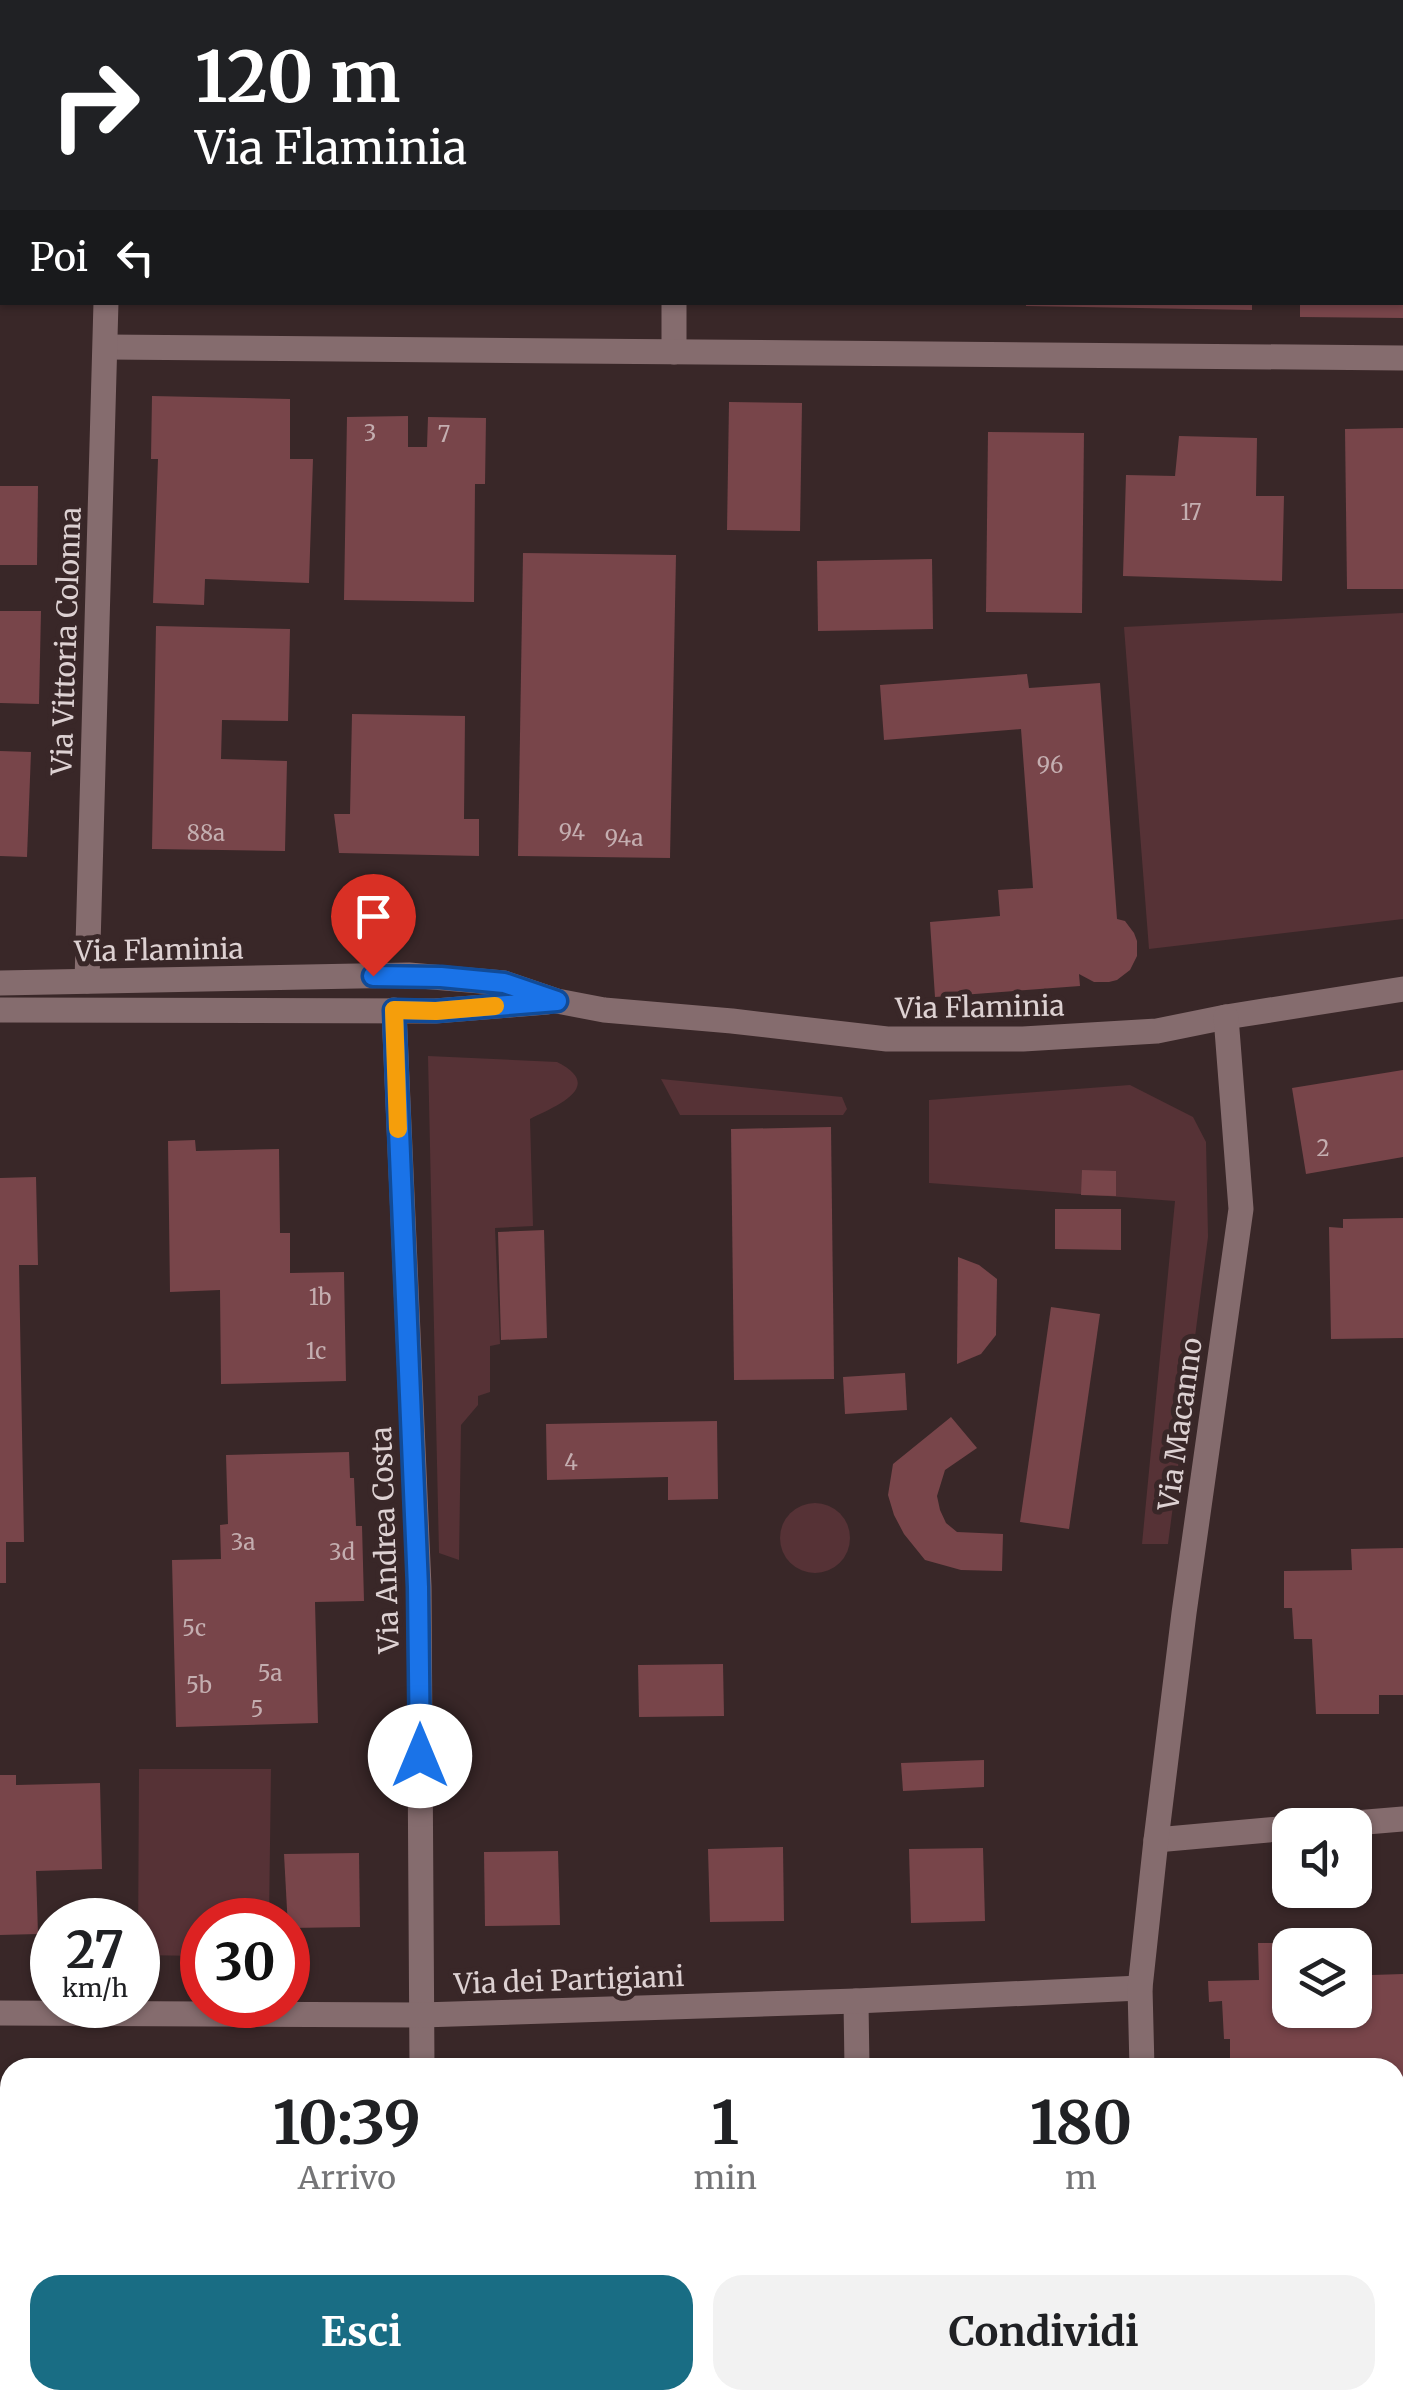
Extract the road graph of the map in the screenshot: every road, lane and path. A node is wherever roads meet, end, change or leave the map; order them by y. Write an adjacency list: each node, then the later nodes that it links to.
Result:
1 (106, 305): 3 (street, Via Vittoria Colonna)
2 (674, 305): 4 (street)
3 (106, 347): 4 (street); 6 (street, Via Vittoria Colonna)
4 (674, 352): 5 (street)
5 (1403, 358)
6 (86, 981): 7 (street, Via Flaminia); 9 (street, Via Flaminia)
7 (0, 983)
8 (1403, 988): 12 (street, Via Flaminia)
9 (557, 1001): 11 (street, Via Flaminia); 12 (street, Via Flaminia)
10 (0, 1010): 11 (street, Via Flaminia)
11 (394, 1010): 20 (street, Via Andrea Costa)
12 (1226, 1016): 16 (street, Via Macanno)
13 (1403, 1819): 14 (street)
14 (1372, 1822)
15 (1272, 1830): 16 (street)
16 (1156, 1840): 17 (street, Via Macanno)
17 (1140, 1988): 18 (street, Via dei Partigiani); 23 (street, Via Macanno)
18 (856, 2001): 20 (street, Via dei Partigiani); 22 (street)
19 (0, 2012): 20 (street, Via dei Partigiani)
20 (421, 2015): 21 (street, Via Andrea Costa)
21 (422, 2058)
22 (856, 2058)
23 (1142, 2058)

